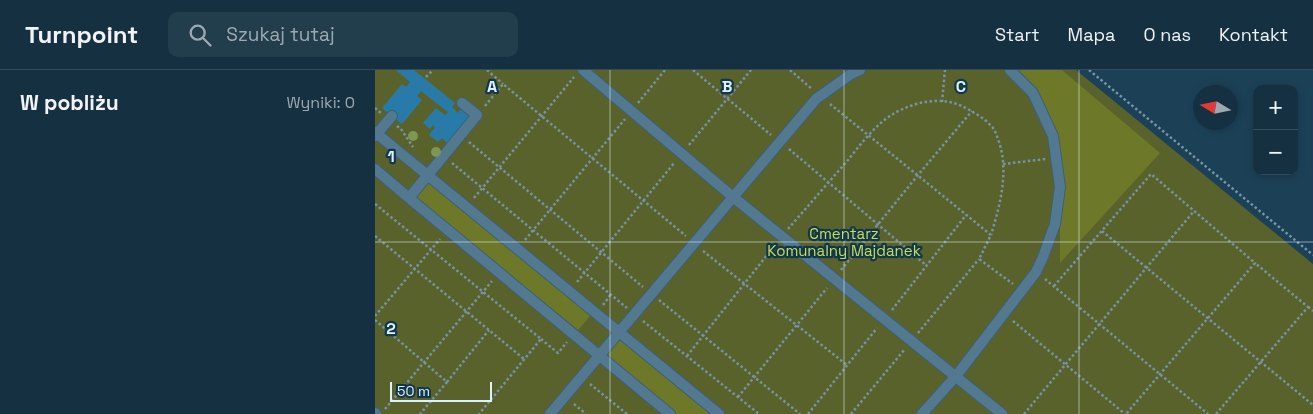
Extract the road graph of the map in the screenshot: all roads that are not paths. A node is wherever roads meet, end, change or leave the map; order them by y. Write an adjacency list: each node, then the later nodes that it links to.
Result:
1 (581, 70): 9 (street)
2 (860, 70): 9 (street)
3 (1009, 70): 13 (street)
4 (462, 102): 8 (street)
5 (391, 118): 6 (street)
6 (376, 134): 8 (street)
7 (375, 169): 10 (street)
8 (429, 175): 10 (street); 11 (street)
9 (733, 197): 11 (street); 13 (street)
10 (409, 198): 12 (street)
11 (619, 331): 12 (street); 16 (street)
12 (599, 356): 14 (street); 15 (street)
13 (956, 376): 17 (street); 18 (street)
14 (550, 414)
15 (670, 414)
16 (719, 414)
17 (923, 414)
18 (1002, 414)

